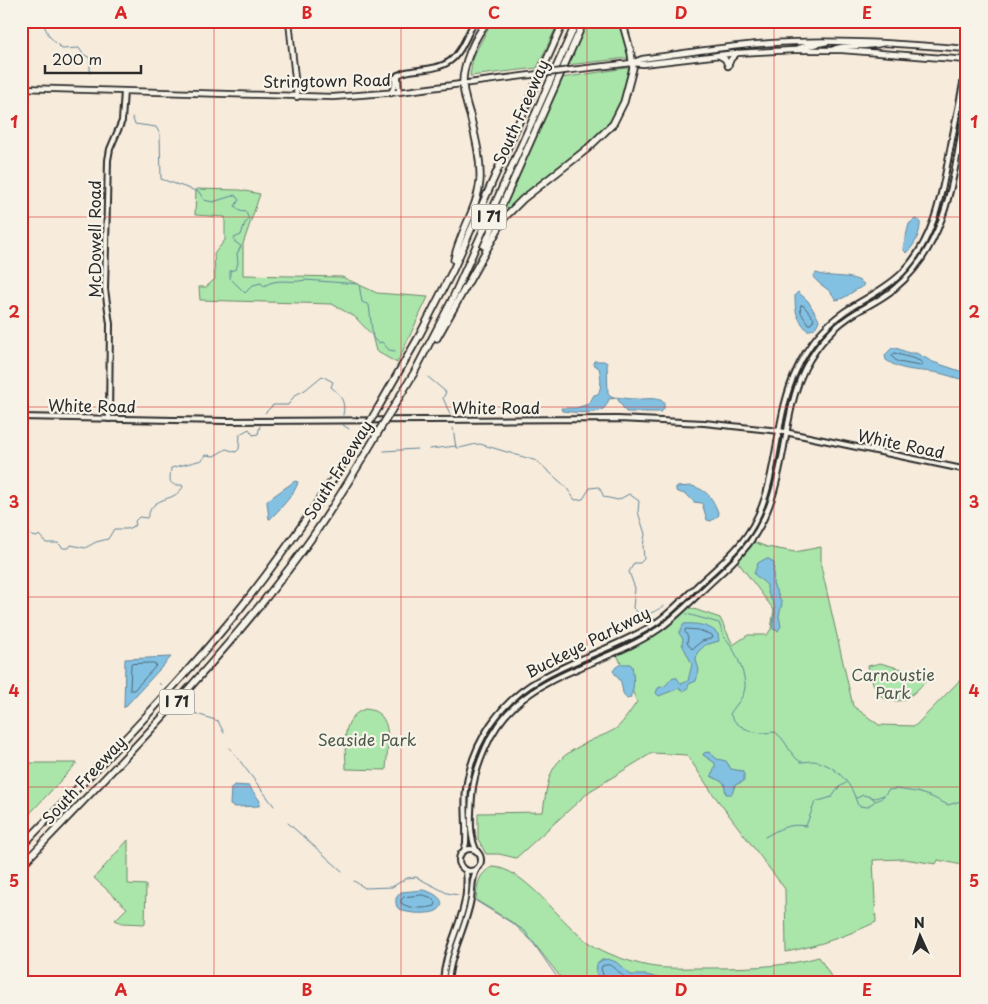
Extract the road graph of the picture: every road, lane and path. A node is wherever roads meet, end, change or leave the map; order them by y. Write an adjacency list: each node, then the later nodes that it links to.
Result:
1 (289, 21): 25 (main road)
2 (475, 21): 19 (street)
3 (488, 21): 20 (highway)
4 (564, 21): 28 (highway, South Freeway / I 71)
5 (577, 21): 29 (highway, South Freeway / I 71)
6 (584, 21): 27 (highway, I 71)
7 (622, 21): 18 (highway)
8 (830, 41): 9 (main road, Stringtown Road); 11 (main road, Stringtown Road); 12 (main road)
9 (886, 42): 10 (main road, Stringtown Road); 13 (main road)
10 (967, 49)
11 (711, 50): 16 (main road); 18 (main road, Stringtown Road)
12 (794, 50): 13 (main road, Stringtown Road); 14 (main road, Stringtown Road)
13 (830, 50): 17 (main road, Stringtown Road)
14 (738, 53): 15 (main road, Stringtown Road); 15 (main road)
15 (718, 55): 16 (main road, Stringtown Road)
16 (668, 61): 18 (main road, Stringtown Road)
17 (967, 61): 32 (street, Buckeye Parkway)
18 (632, 63): 20 (main road, Stringtown Road, bridge); 27 (highway)
19 (398, 75): 23 (street); 24 (street)
20 (463, 84): 23 (main road, Stringtown Road); 28 (highway)
21 (21, 88): 22 (main road, Stringtown Road)
22 (124, 91): 25 (main road, Stringtown Road); 31 (street, McDowell Road)
23 (399, 92): 24 (main road, Stringtown Road)
24 (391, 93): 25 (main road, Stringtown Road)
25 (297, 97)
26 (967, 100): 33 (street, Buckeye Parkway)
27 (476, 266): 29 (highway, I 71)
28 (453, 270): 35 (highway, South Freeway / I 71, bridge)
29 (429, 345): 38 (highway, South Freeway / I 71, bridge)
30 (21, 417): 31 (street, White Road)
31 (109, 419): 32 (street, White Road)
32 (780, 431): 33 (street, White Road); 36 (street, Buckeye Parkway)
33 (787, 432): 34 (street, White Road); 37 (street, Buckeye Parkway)
34 (967, 470)
35 (21, 847)
36 (464, 851): 37 (street); 40 (street)
37 (478, 853): 39 (street)
38 (21, 866)
39 (477, 868): 40 (street); 42 (street)
40 (466, 870): 41 (street)
41 (443, 983)
42 (448, 983)

